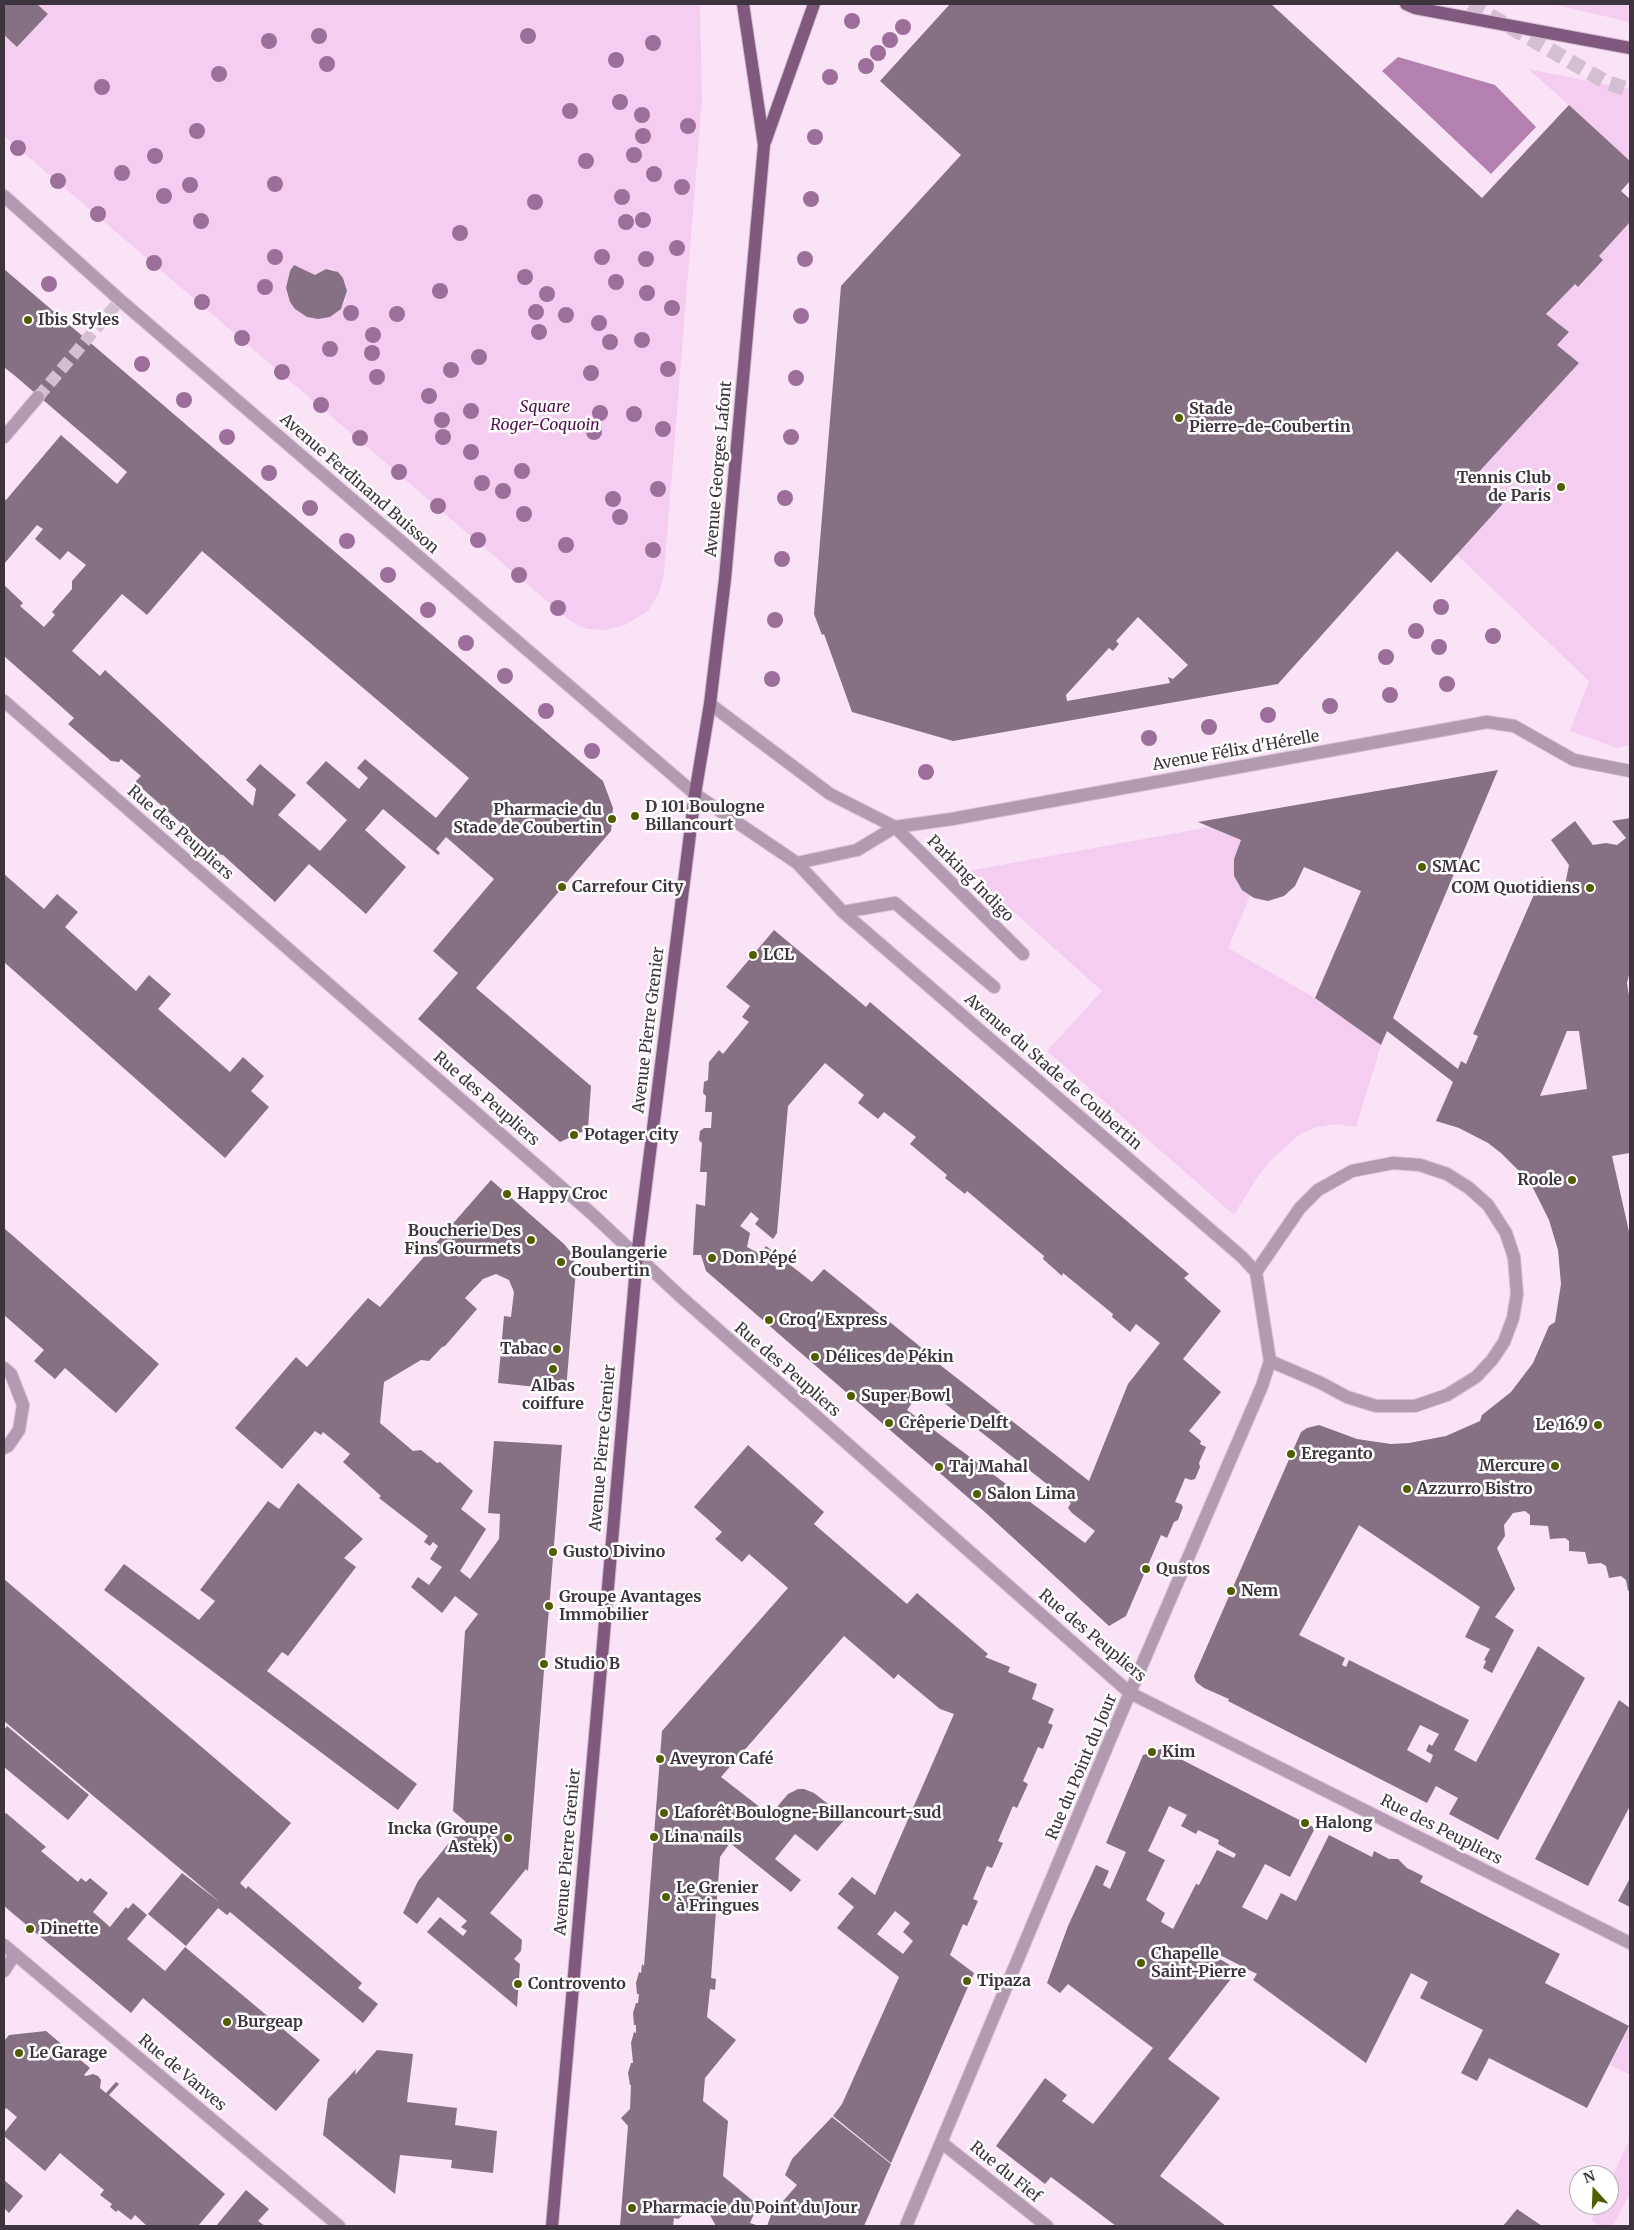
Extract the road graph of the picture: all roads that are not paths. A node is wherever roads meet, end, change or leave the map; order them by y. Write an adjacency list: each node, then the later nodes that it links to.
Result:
1 (743, 4): 5 (main road, Avenue Georges Lafont)
2 (814, 4): 5 (main road, Avenue Georges Lafont)
3 (1406, 4): 4 (main road)
4 (1630, 48)
5 (764, 145): 10 (main road, Avenue Georges Lafont)
6 (4, 196): 12 (street, Avenue Ferdinand Buisson)
7 (38, 396): 8 (street)
8 (4, 437)
9 (4, 701): 18 (street, Rue des Peupliers)
10 (710, 704): 12 (main road, Avenue Georges Lafont); 13 (street)
11 (1630, 771): 13 (street, Avenue Félix d'Hérelle)
12 (695, 794): 14 (street); 18 (main road, Avenue Pierre Grenier)
13 (896, 827): 14 (street, Avenue Félix d'Hérelle); 16 (street, Parking Indigo)
14 (796, 863): 15 (street, Avenue du Stade de Coubertin)
15 (843, 912): 17 (street); 19 (street, Avenue du Stade de Coubertin)
16 (1023, 954)
17 (994, 987)
18 (637, 1256): 23 (street, Rue des Peupliers); 30 (main road, Avenue Pierre Grenier)
19 (1256, 1272): 20 (street, Rue du Point du Jour); 20 (street)
20 (1270, 1361): 23 (street, Rue du Point du Jour)
21 (4, 1368): 22 (street)
22 (4, 1448)
23 (1130, 1693): 24 (street, Rue des Peupliers); 28 (street, Rue du Point du Jour)
24 (1630, 1943)
25 (4, 1946): 26 (street, Rue de Vanves)
26 (15, 1954): 27 (street); 29 (street, Rue de Vanves)
27 (4, 1971)
28 (942, 2143): 31 (street, Rue du Point du Jour); 32 (street, Rue du Fief)
29 (339, 2226)
30 (552, 2226)
31 (906, 2226)
32 (1047, 2226)

